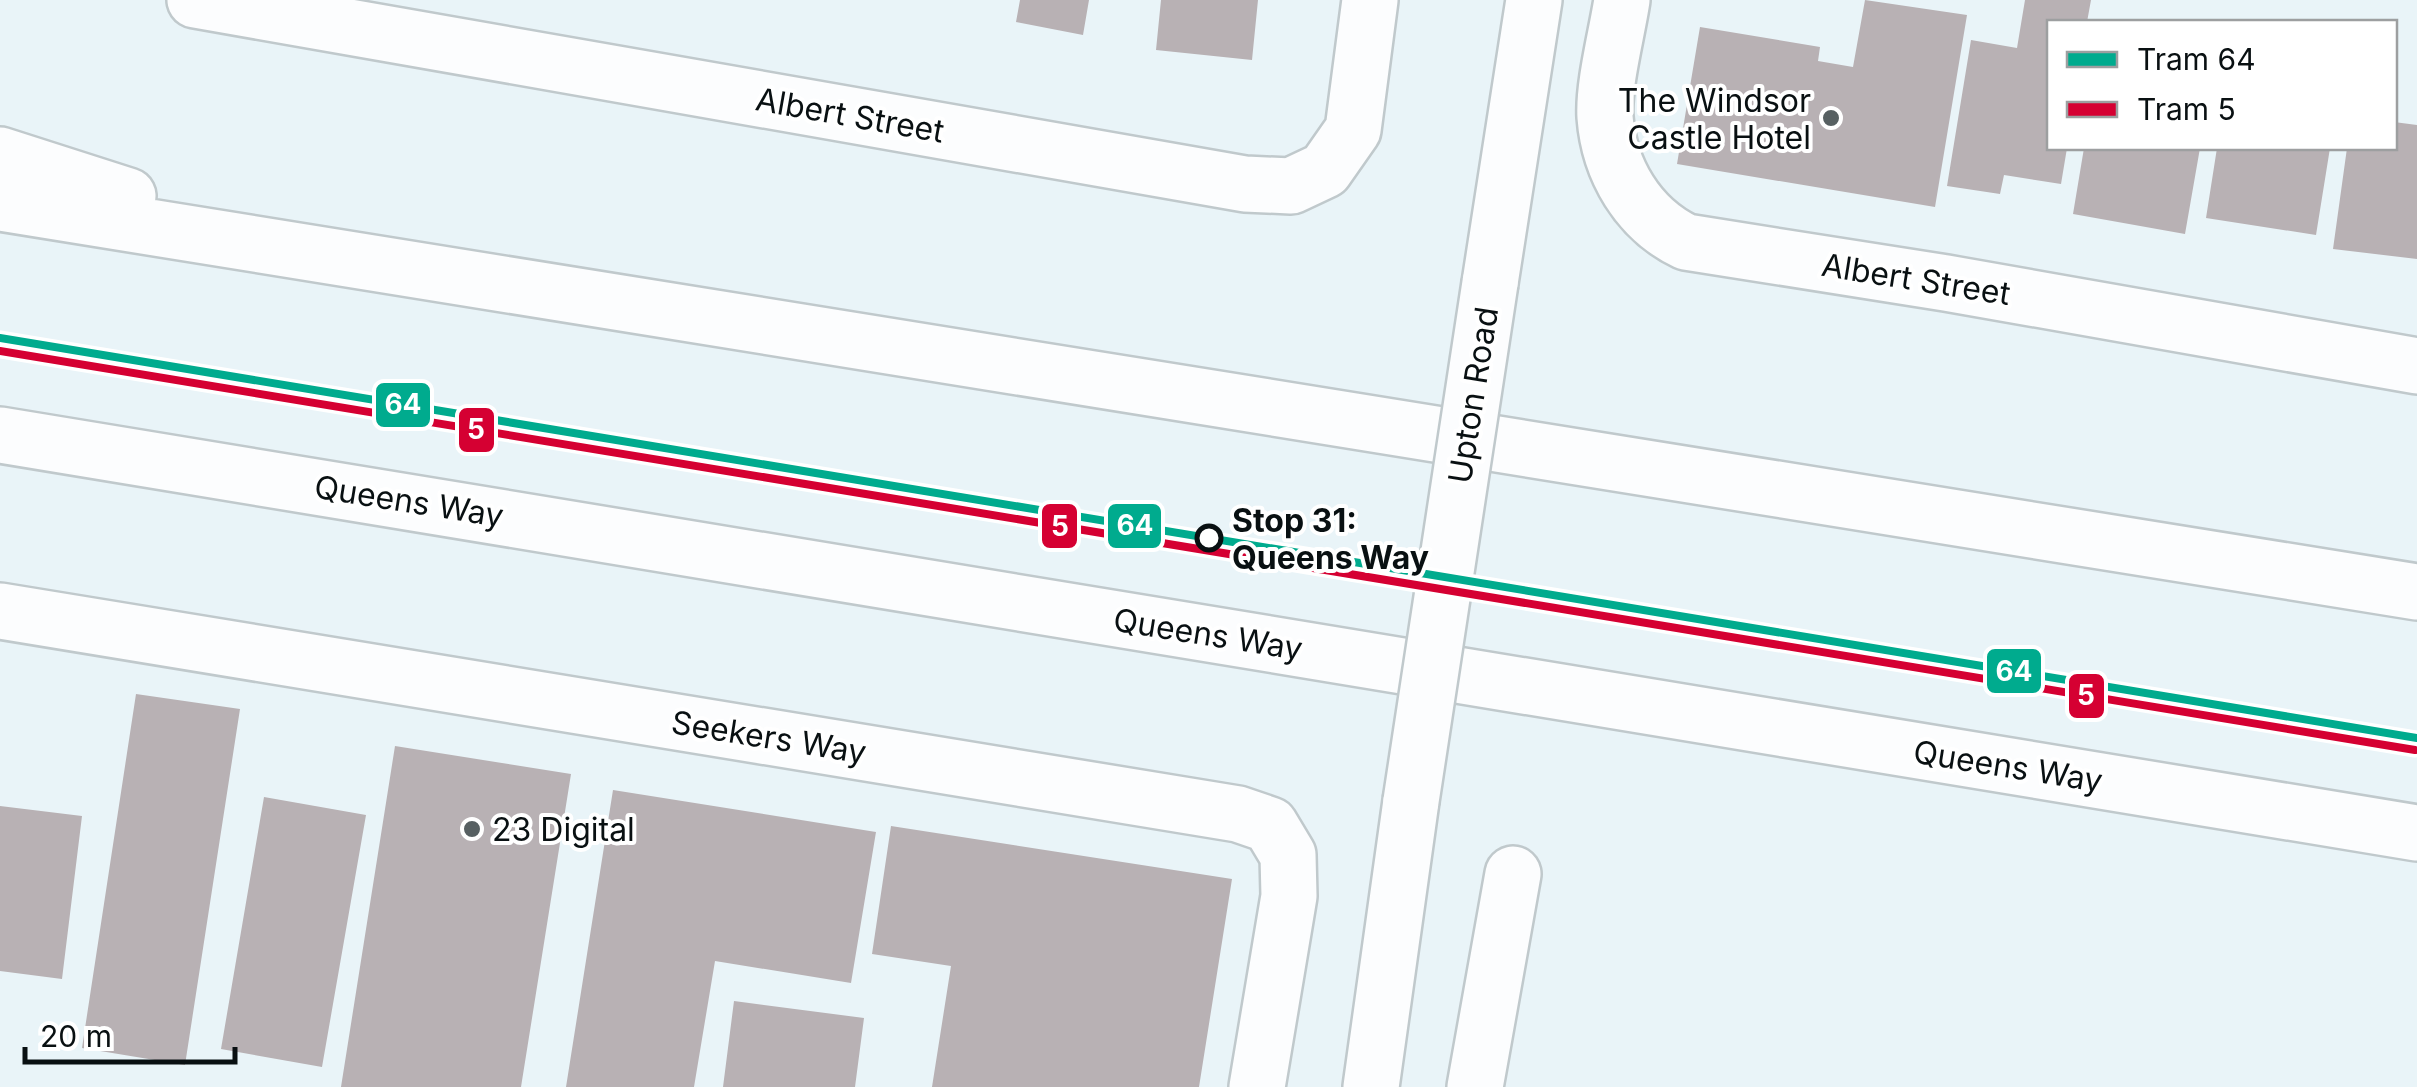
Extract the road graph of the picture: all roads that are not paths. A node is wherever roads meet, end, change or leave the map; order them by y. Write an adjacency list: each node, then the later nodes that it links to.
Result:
1 (196, 0): 2 (main road, Albert Street)
2 (1370, 0)
3 (1534, 0): 15 (main road, Upton Road, bridge)
4 (1622, 0): 8 (main road, Albert Street)
5 (0, 155): 7 (main road)
6 (0, 203): 7 (main road)
7 (288, 248): 10 (main road)
8 (2417, 366)
9 (0, 435): 12 (main road, Queens Way)
10 (2417, 592)
11 (0, 610): 14 (main road, Seekers Way)
12 (2417, 833)
13 (1513, 874): 16 (main road)
14 (1257, 1087)
15 (1371, 1087)
16 (1475, 1087)

